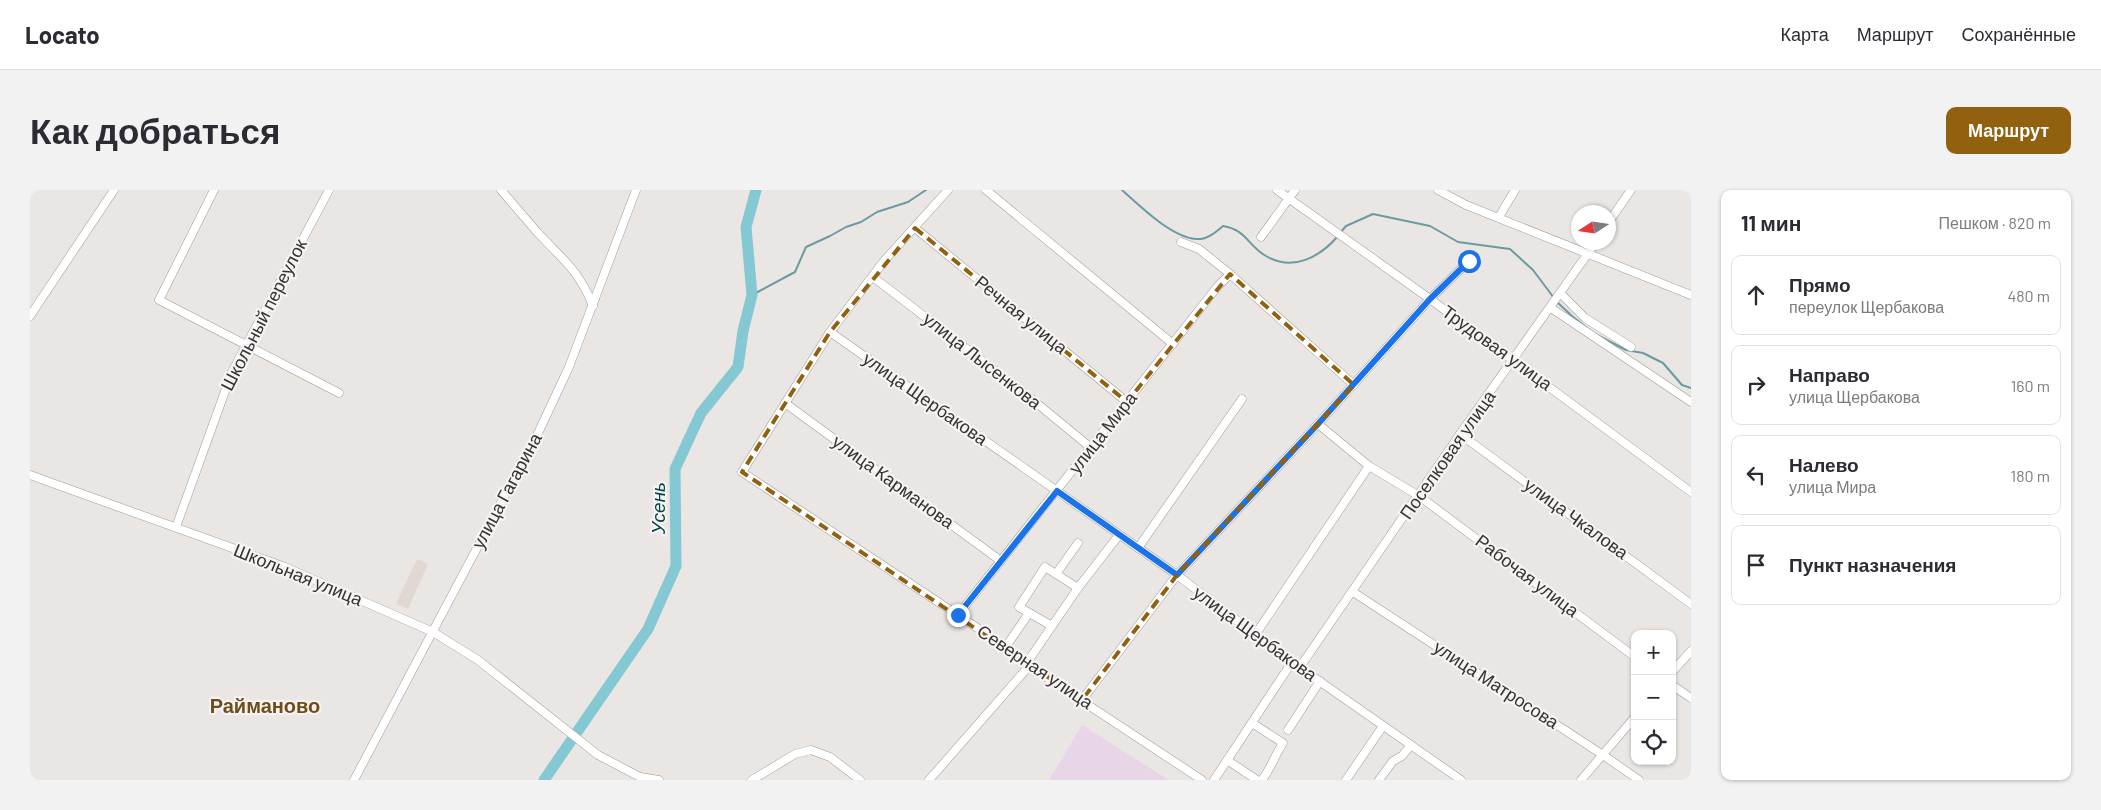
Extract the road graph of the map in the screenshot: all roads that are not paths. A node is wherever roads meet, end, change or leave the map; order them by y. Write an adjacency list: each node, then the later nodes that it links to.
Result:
1 (114, 190): 28 (street)
2 (214, 190): 30 (street)
3 (329, 190): 30 (street, Школьный переулок)
4 (501, 190): 27 (street)
5 (636, 190): 27 (street, улица Гагарина)
6 (948, 190): 16 (street)
7 (986, 190): 31 (street)
8 (1277, 190): 13 (street, Трудовая улица)
9 (1295, 190): 13 (street)
10 (1438, 190): 15 (street)
11 (1515, 190): 15 (street)
12 (1631, 190): 14 (street)
13 (1289, 199): 17 (street); 25 (street, Трудовая улица)
14 (1616, 212)
15 (1499, 217): 20 (street)
16 (915, 228): 23 (street); 37 (street, Речная улица)
17 (1261, 236)
18 (1181, 242): 22 (street)
19 (1591, 250): 20 (street, Поселковая улица)
20 (1589, 253): 24 (street); 26 (street, Поселковая улица)
21 (1469, 261): 25 (street)
22 (1230, 274): 31 (street, улица Мира); 34 (street)
23 (873, 276): 29 (street); 42 (street, улица Лысенкова)
24 (1691, 296)
25 (1430, 299): 33 (street, Трудовая улица); 34 (street)
26 (1556, 301): 32 (street); 33 (street, Поселковая улица); 38 (street)
27 (593, 306): 61 (street, улица Гагарина)
28 (30, 316)
29 (830, 332): 39 (street); 45 (street, улица Щербакова)
30 (245, 344): 35 (street); 48 (street, Школьный переулок)
31 (1173, 344): 37 (street, улица Мира)
32 (1631, 347)
33 (1513, 361): 41 (street, Поселковая улица); 46 (street, Трудовая улица)
34 (1354, 385): 40 (street)
35 (339, 393)
36 (1242, 399): 51 (street)
37 (1127, 402): 42 (street, улица Мира)
38 (1691, 402)
39 (785, 403): 52 (street, улица Карманова); 59 (street, Северная улица)
40 (1318, 424): 43 (street, Рабочая улица); 54 (street)
41 (1460, 434): 47 (street, Поселковая улица); 57 (street, улица Чкалова)
42 (1090, 447): 45 (street, улица Мира)
43 (1369, 466): 47 (street, Рабочая улица); 62 (street)
44 (30, 475): 48 (street, Школьная улица)
45 (1057, 491): 49 (street, улица Щербакова); 52 (street, улица Мира)
46 (1691, 492)
47 (1419, 496): 56 (street, Поселковая улица); 65 (street, Рабочая улица)
48 (176, 527): 61 (street, Школьная улица)
49 (1119, 535): 51 (street, улица Щербакова); 55 (street)
50 (1078, 543): 53 (street)
51 (1138, 548): 54 (street, улица Щербакова)
52 (1001, 561): 59 (street, улица Мира)
53 (1056, 574): 55 (street); 58 (street)
54 (1177, 575): 62 (street, улица Щербакова); 73 (street)
55 (1078, 588): 60 (street)
56 (1353, 592): 68 (street, Поселковая улица); 79 (street, улица Матросова)
57 (1691, 604)
58 (1029, 613): 60 (street); 63 (street)
59 (958, 615): 63 (street, Северная улица)
60 (1052, 626): 67 (street)
61 (433, 632): 81 (street, улица Гагарина); 82 (street, Школьная улица)
62 (1255, 635): 66 (street, улица Щербакова)
63 (1005, 648): 67 (street, Северная улица)
64 (1691, 651): 69 (street)
65 (1631, 654)
66 (1292, 662): 68 (street, улица Щербакова); 75 (street)
67 (1027, 665): 73 (street, Северная улица); 85 (street)
68 (1300, 667): 70 (street, улица Щербакова)
69 (1676, 668)
70 (1320, 681): 76 (street, улица Щербакова); 77 (street)
71 (1676, 688): 72 (street)
72 (1691, 698)
73 (1082, 700): 86 (street, Северная улица)
74 (1632, 720): 79 (street)
75 (1252, 723): 80 (street); 89 (street)
76 (1383, 726): 78 (street, улица Щербакова); 90 (street)
77 (1288, 730)
78 (1411, 745): 91 (street); 92 (street, улица Щербакова)
79 (1603, 755): 93 (street); 94 (street, улица Матросова)
80 (1227, 760): 87 (street); 88 (street)
81 (354, 780)
82 (660, 780)
83 (752, 780): 84 (street)
84 (860, 780)
85 (929, 780)
86 (1202, 780)
87 (1214, 780)
88 (1257, 780)
89 (1262, 780)
90 (1346, 780)
91 (1379, 780)
92 (1461, 780)
93 (1581, 780)
94 (1639, 780)

